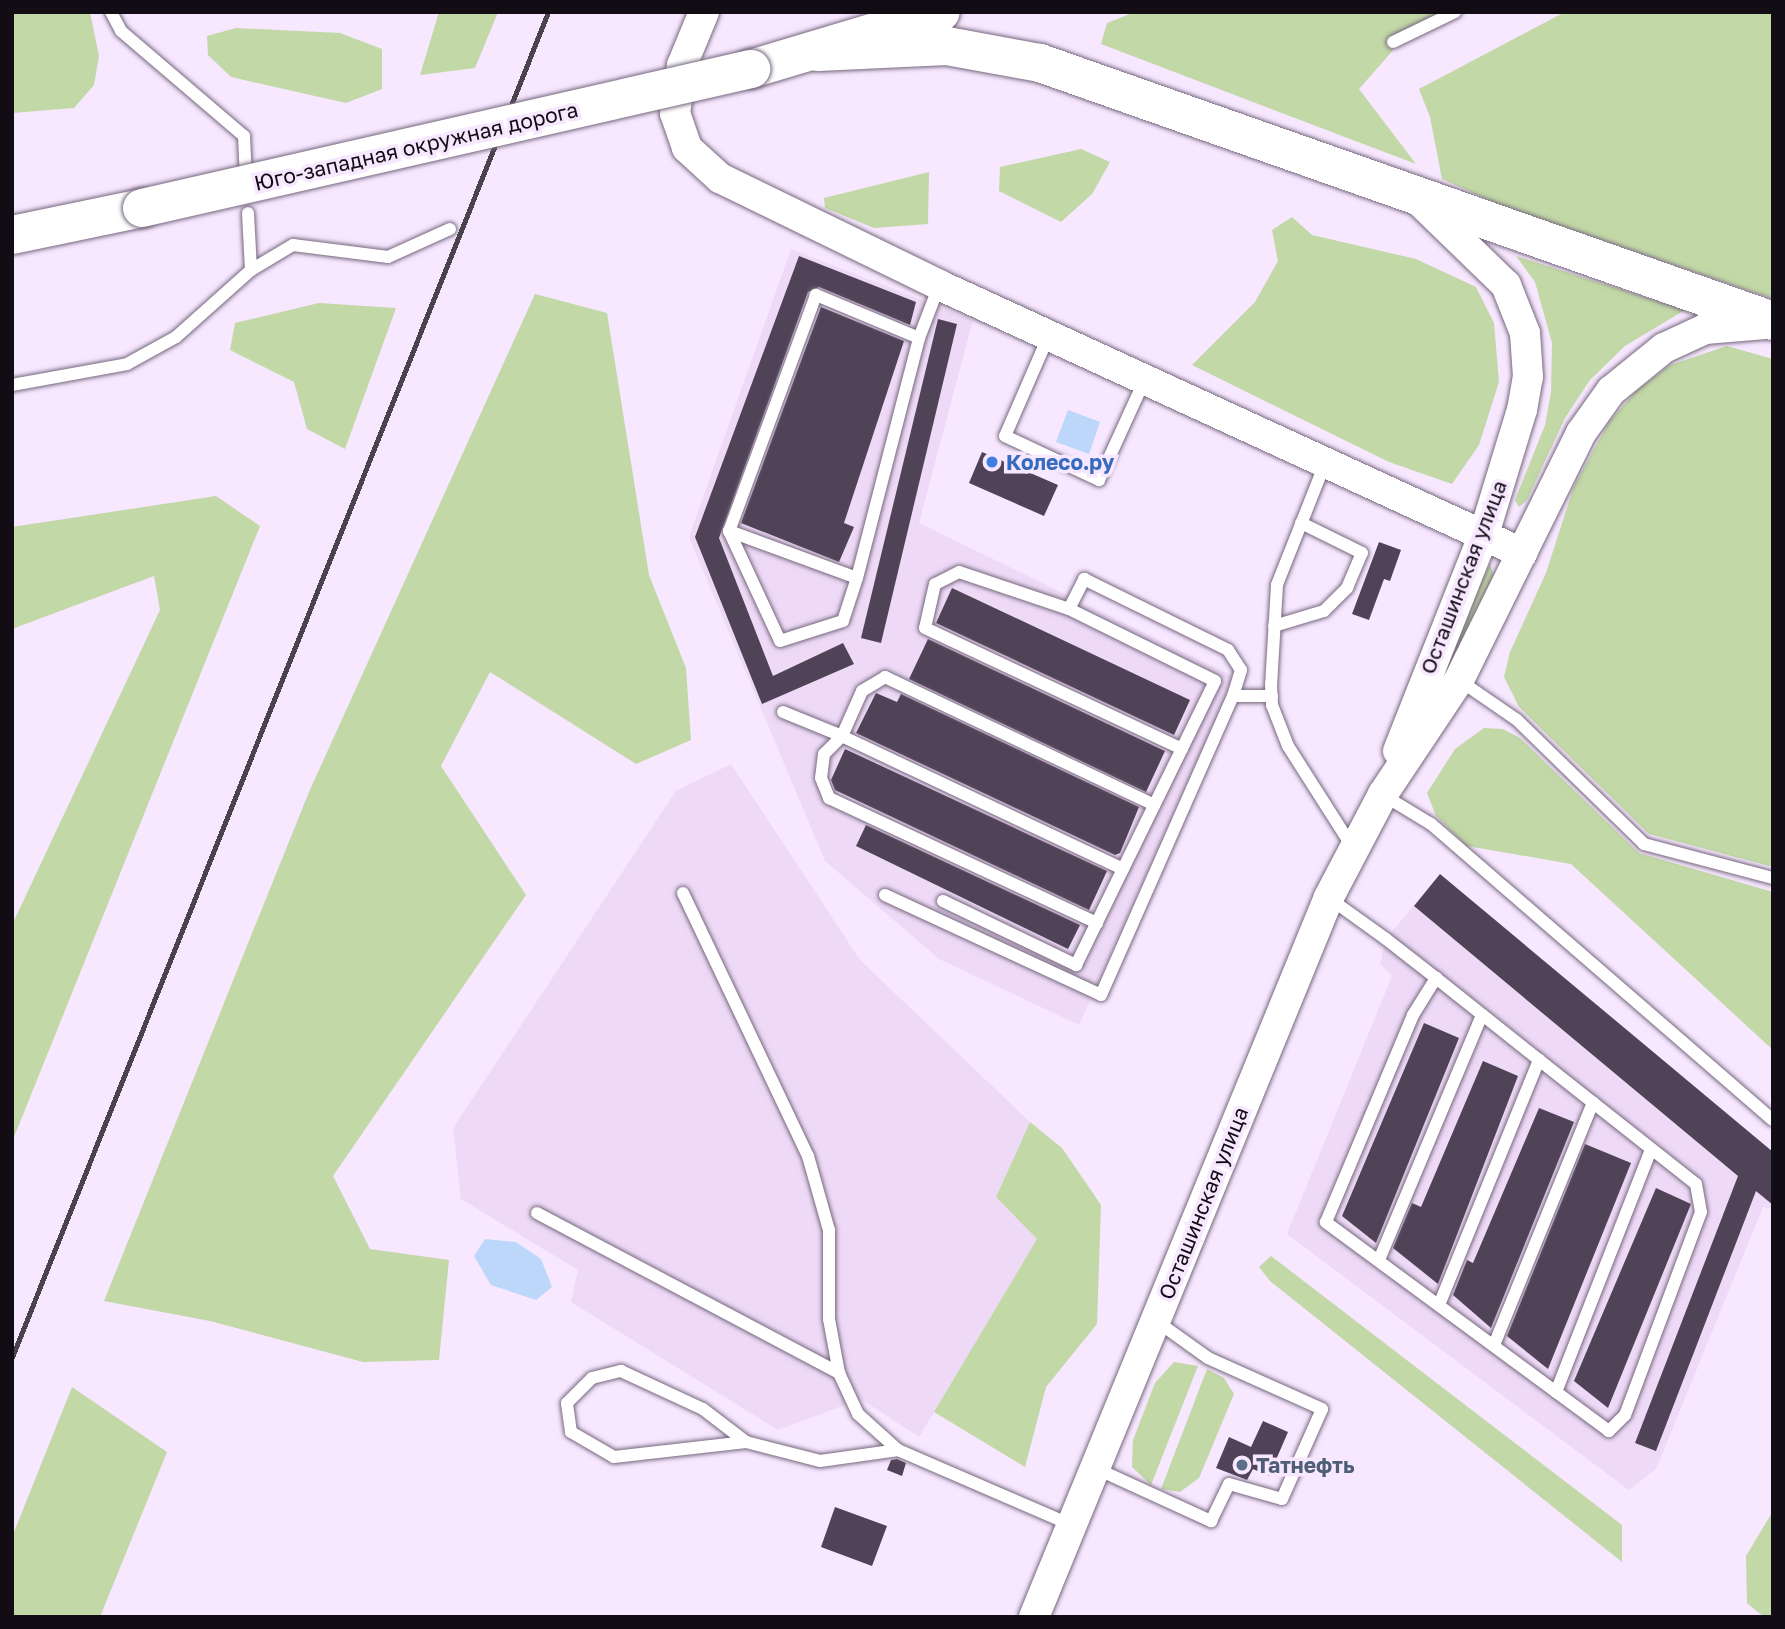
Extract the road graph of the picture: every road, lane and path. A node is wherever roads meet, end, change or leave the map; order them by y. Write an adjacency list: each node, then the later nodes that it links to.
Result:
1 (111, 12): 7 (lane)
2 (704, 12): 13 (street)
3 (941, 12): 6 (highway)
4 (1455, 12): 5 (lane)
5 (1393, 42)
6 (818, 52): 8 (highway); 11 (highway, Юго-западная окружная дорога, bridge)
7 (247, 191)
8 (1409, 191): 14 (highway); 22 (street, Осташинская улица)
9 (248, 212): 12 (lane)
10 (450, 229): 12 (lane)
11 (12, 235)
12 (251, 270): 18 (lane)
13 (939, 285): 15 (street); 16 (lane)
14 (1773, 323): 23 (street, Осташинская улица)
15 (1049, 335): 17 (street); 17 (lane)
16 (919, 338): 21 (lane); 24 (lane)
17 (1145, 379): 19 (street)
18 (12, 385)
19 (1326, 460): 20 (lane); 22 (street)
20 (1301, 523): 26 (lane); 26 (lane)
21 (729, 531): 24 (lane); 24 (lane)
22 (1484, 534): 23 (street); 27 (street, Осташинская улица)
23 (1522, 553): 28 (street, Осташинская улица)
24 (857, 578)
25 (1069, 609): 29 (lane); 33 (lane); 33 (lane)
26 (1274, 626): 30 (lane)
27 (1430, 664): 28 (street); 34 (street, Осташинская улица)
28 (1459, 680): 34 (street, Осташинская улица); 38 (lane)
29 (1233, 696): 30 (lane); 40 (lane)
30 (1272, 696): 36 (lane)
31 (783, 712): 32 (lane)
32 (842, 736): 35 (lane); 37 (lane); 43 (lane)
33 (1182, 749): 35 (lane)
34 (1383, 794): 36 (street, Осташинская улица); 48 (lane)
35 (1154, 805): 37 (lane)
36 (1353, 848): 41 (street, Осташинская улица)
37 (1123, 869): 43 (lane)
38 (1773, 878)
39 (683, 893): 55 (lane)
40 (885, 895)
41 (1329, 897): 44 (lane); 53 (street, Осташинская улица)
42 (943, 901): 43 (lane)
43 (1097, 923)
44 (1436, 978): 45 (lane); 51 (lane)
45 (1482, 1015): 46 (lane); 51 (lane)
46 (1539, 1060): 47 (lane); 52 (lane)
47 (1593, 1102): 49 (lane); 54 (lane)
48 (1773, 1120)
49 (1651, 1149): 56 (lane); 56 (lane)
50 (537, 1213): 55 (lane)
51 (1378, 1260): 52 (lane)
52 (1439, 1305): 54 (lane)
53 (1155, 1320): 59 (street, Осташинская улица); 59 (lane)
54 (1494, 1345): 56 (lane)
55 (839, 1373): 58 (lane)
56 (1556, 1392)
57 (746, 1442): 57 (lane); 58 (lane)
58 (898, 1450): 60 (lane)
59 (1095, 1468): 60 (street, Осташинская улица)
60 (1071, 1525): 61 (street, Осташинская улица)
61 (1034, 1617)

